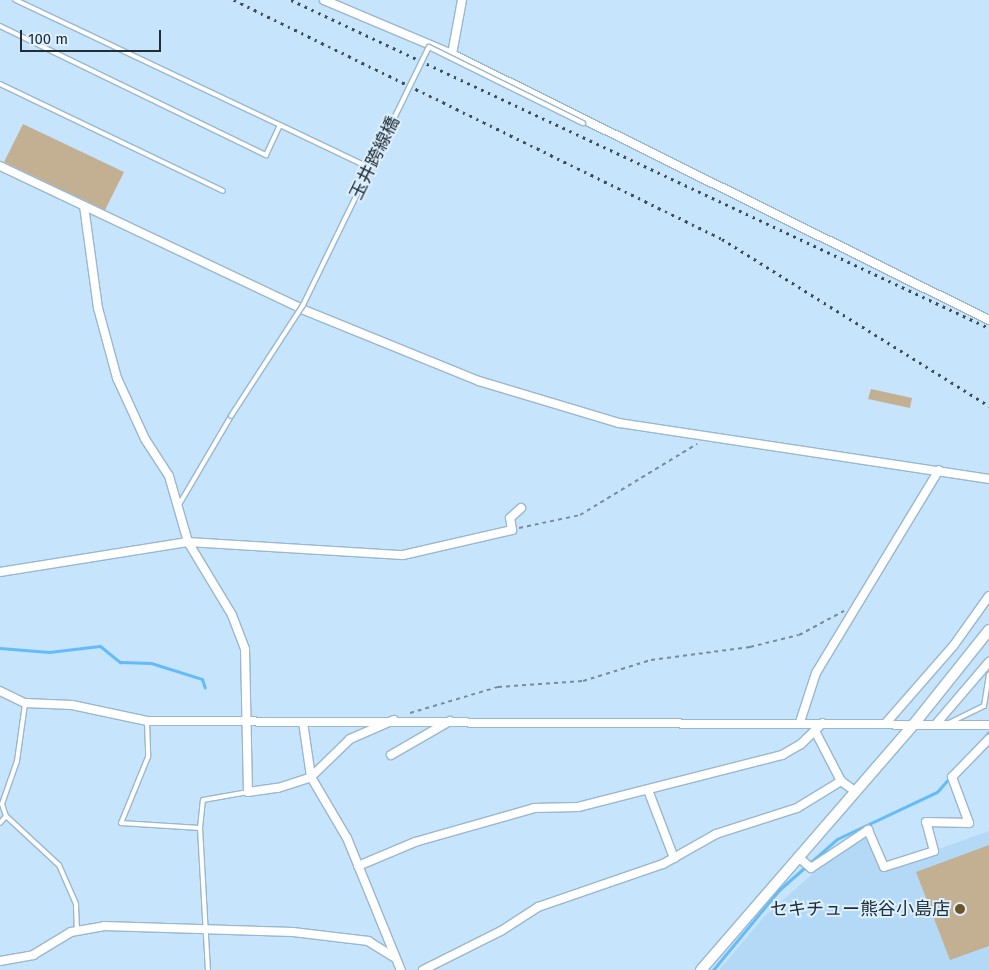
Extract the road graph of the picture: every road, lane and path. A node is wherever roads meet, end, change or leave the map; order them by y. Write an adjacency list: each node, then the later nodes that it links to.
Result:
1 (15, 0): 8 (lane)
2 (324, 0): 5 (street)
3 (462, 0): 5 (street)
4 (0, 26): 8 (lane)
5 (452, 54): 7 (street)
6 (0, 84): 11 (lane)
7 (583, 123): 13 (street); 17 (lane, 玉井跨線橋, bridge)
8 (280, 125): 9 (lane)
9 (364, 165)
10 (0, 166): 12 (street)
11 (223, 191)
12 (84, 206): 14 (street); 17 (street)
13 (989, 320)
14 (710, 436): 15 (street); 19 (path)
15 (939, 470): 16 (street); 23 (street)
16 (989, 479)
17 (180, 503): 20 (street)
18 (521, 508): 19 (street)
19 (512, 530): 20 (street)
20 (188, 542): 21 (street); 30 (street)
21 (0, 572)
22 (989, 596): 36 (street)
23 (853, 613): 29 (path); 34 (street)
24 (989, 630): 37 (street)
25 (989, 662): 38 (street)
26 (989, 674): 39 (lane)
27 (0, 691): 28 (street)
28 (25, 703): 32 (street); 49 (lane)
29 (396, 719): 31 (street); 33 (street); 44 (street)
30 (245, 720): 32 (street); 33 (street); 48 (street)
31 (452, 720): 34 (street); 43 (street)
32 (147, 721): 51 (lane)
33 (303, 722): 44 (street)
34 (800, 722): 35 (street)
35 (823, 723): 36 (street); 41 (street)
36 (886, 723): 37 (street)
37 (914, 724): 38 (street); 47 (street)
38 (936, 724): 39 (street)
39 (946, 725): 40 (street)
40 (988, 725)
41 (814, 731): 45 (street); 46 (street)
42 (989, 739): 53 (street)
43 (391, 755)
44 (311, 777): 48 (street); 54 (street)
45 (841, 781): 47 (street); 52 (street)
46 (648, 790): 52 (street); 54 (street)
47 (855, 791): 53 (street)
48 (248, 792): 51 (lane)
49 (6, 816): 50 (lane); 56 (lane)
50 (0, 823)
51 (200, 828): 55 (lane)
52 (674, 858): 61 (street)
53 (800, 859): 62 (street)
54 (358, 866): 57 (street)
55 (203, 928): 56 (street); 57 (street); 59 (lane)
56 (77, 931): 58 (street)
57 (395, 958): 60 (street)
58 (0, 961)
59 (208, 970)
60 (401, 970)
61 (423, 970)
62 (701, 970)

